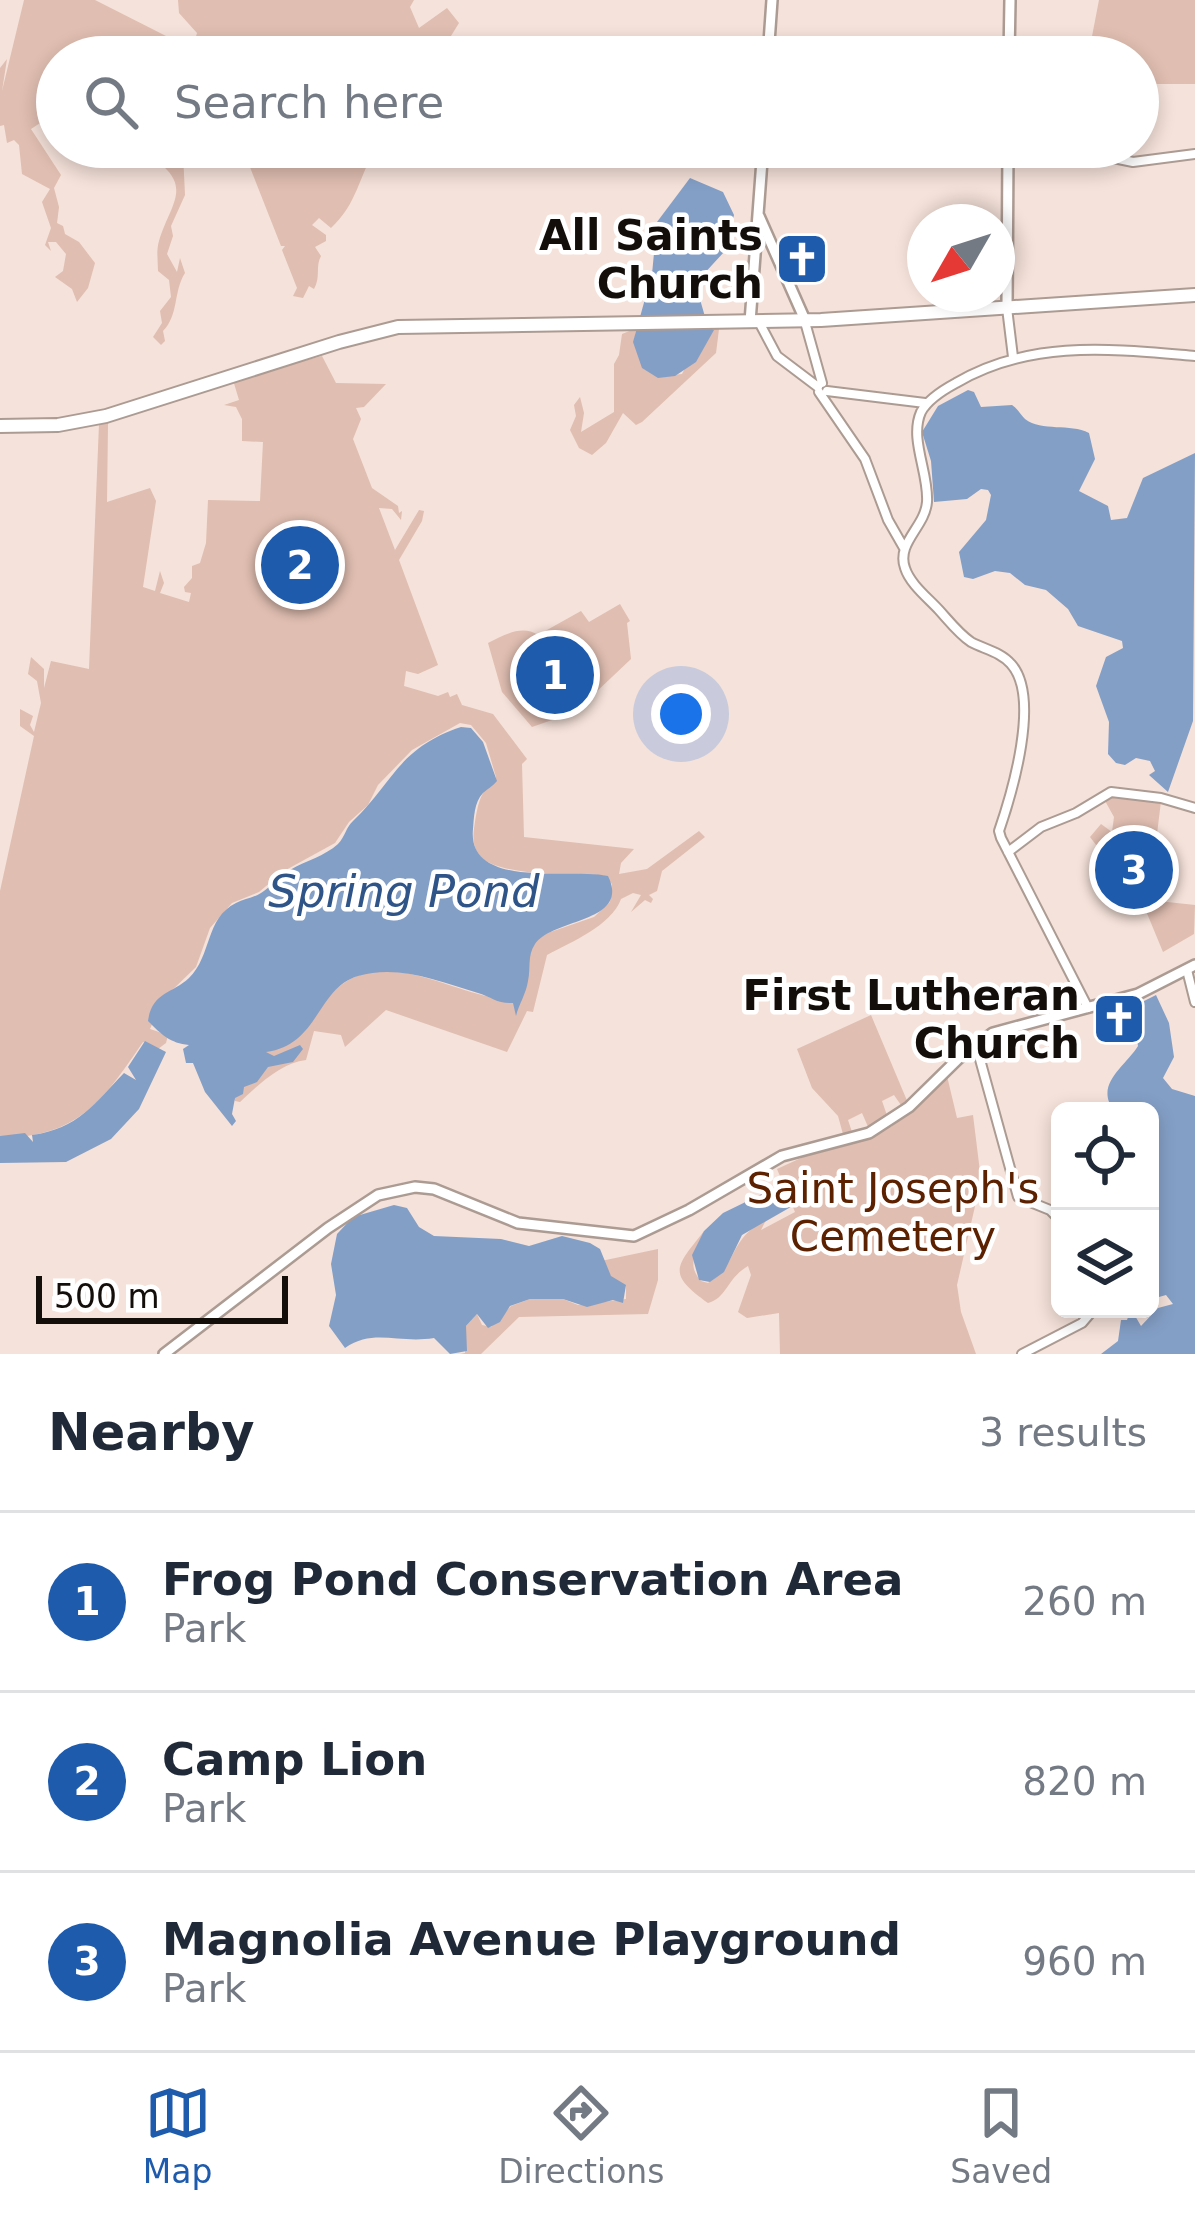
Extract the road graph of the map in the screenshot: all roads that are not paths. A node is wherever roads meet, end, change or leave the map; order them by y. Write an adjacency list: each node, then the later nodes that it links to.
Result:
1 (772, 0): 3 (main road)
2 (1010, 0): 4 (main road)
3 (769, 36)
4 (1009, 36)
5 (1195, 154): 6 (street)
6 (1159, 159)
7 (761, 168): 10 (main road)
8 (1008, 168): 9 (main road)
9 (1008, 204)
10 (757, 212): 15 (main road); 16 (main road)
11 (1195, 295): 12 (main road)
12 (1015, 307)
13 (940, 312): 15 (main road)
14 (1007, 312): 18 (street)
15 (805, 320): 16 (main road); 19 (street)
16 (755, 322): 19 (street); 21 (main road)
17 (1195, 356): 18 (street)
18 (1013, 357): 20 (street)
19 (827, 393): 20 (street); 22 (street)
20 (927, 404): 22 (street)
21 (0, 422)
22 (904, 548): 24 (street)
23 (1195, 808): 24 (street)
24 (1008, 852): 27 (street)
25 (1191, 967): 26 (street); 27 (main road)
26 (1195, 1002)
27 (1088, 1009): 28 (main road)
28 (976, 1044): 29 (street); 31 (main road)
29 (1051, 1211)
30 (1086, 1318): 32 (street)
31 (164, 1354)
32 (1022, 1354)

